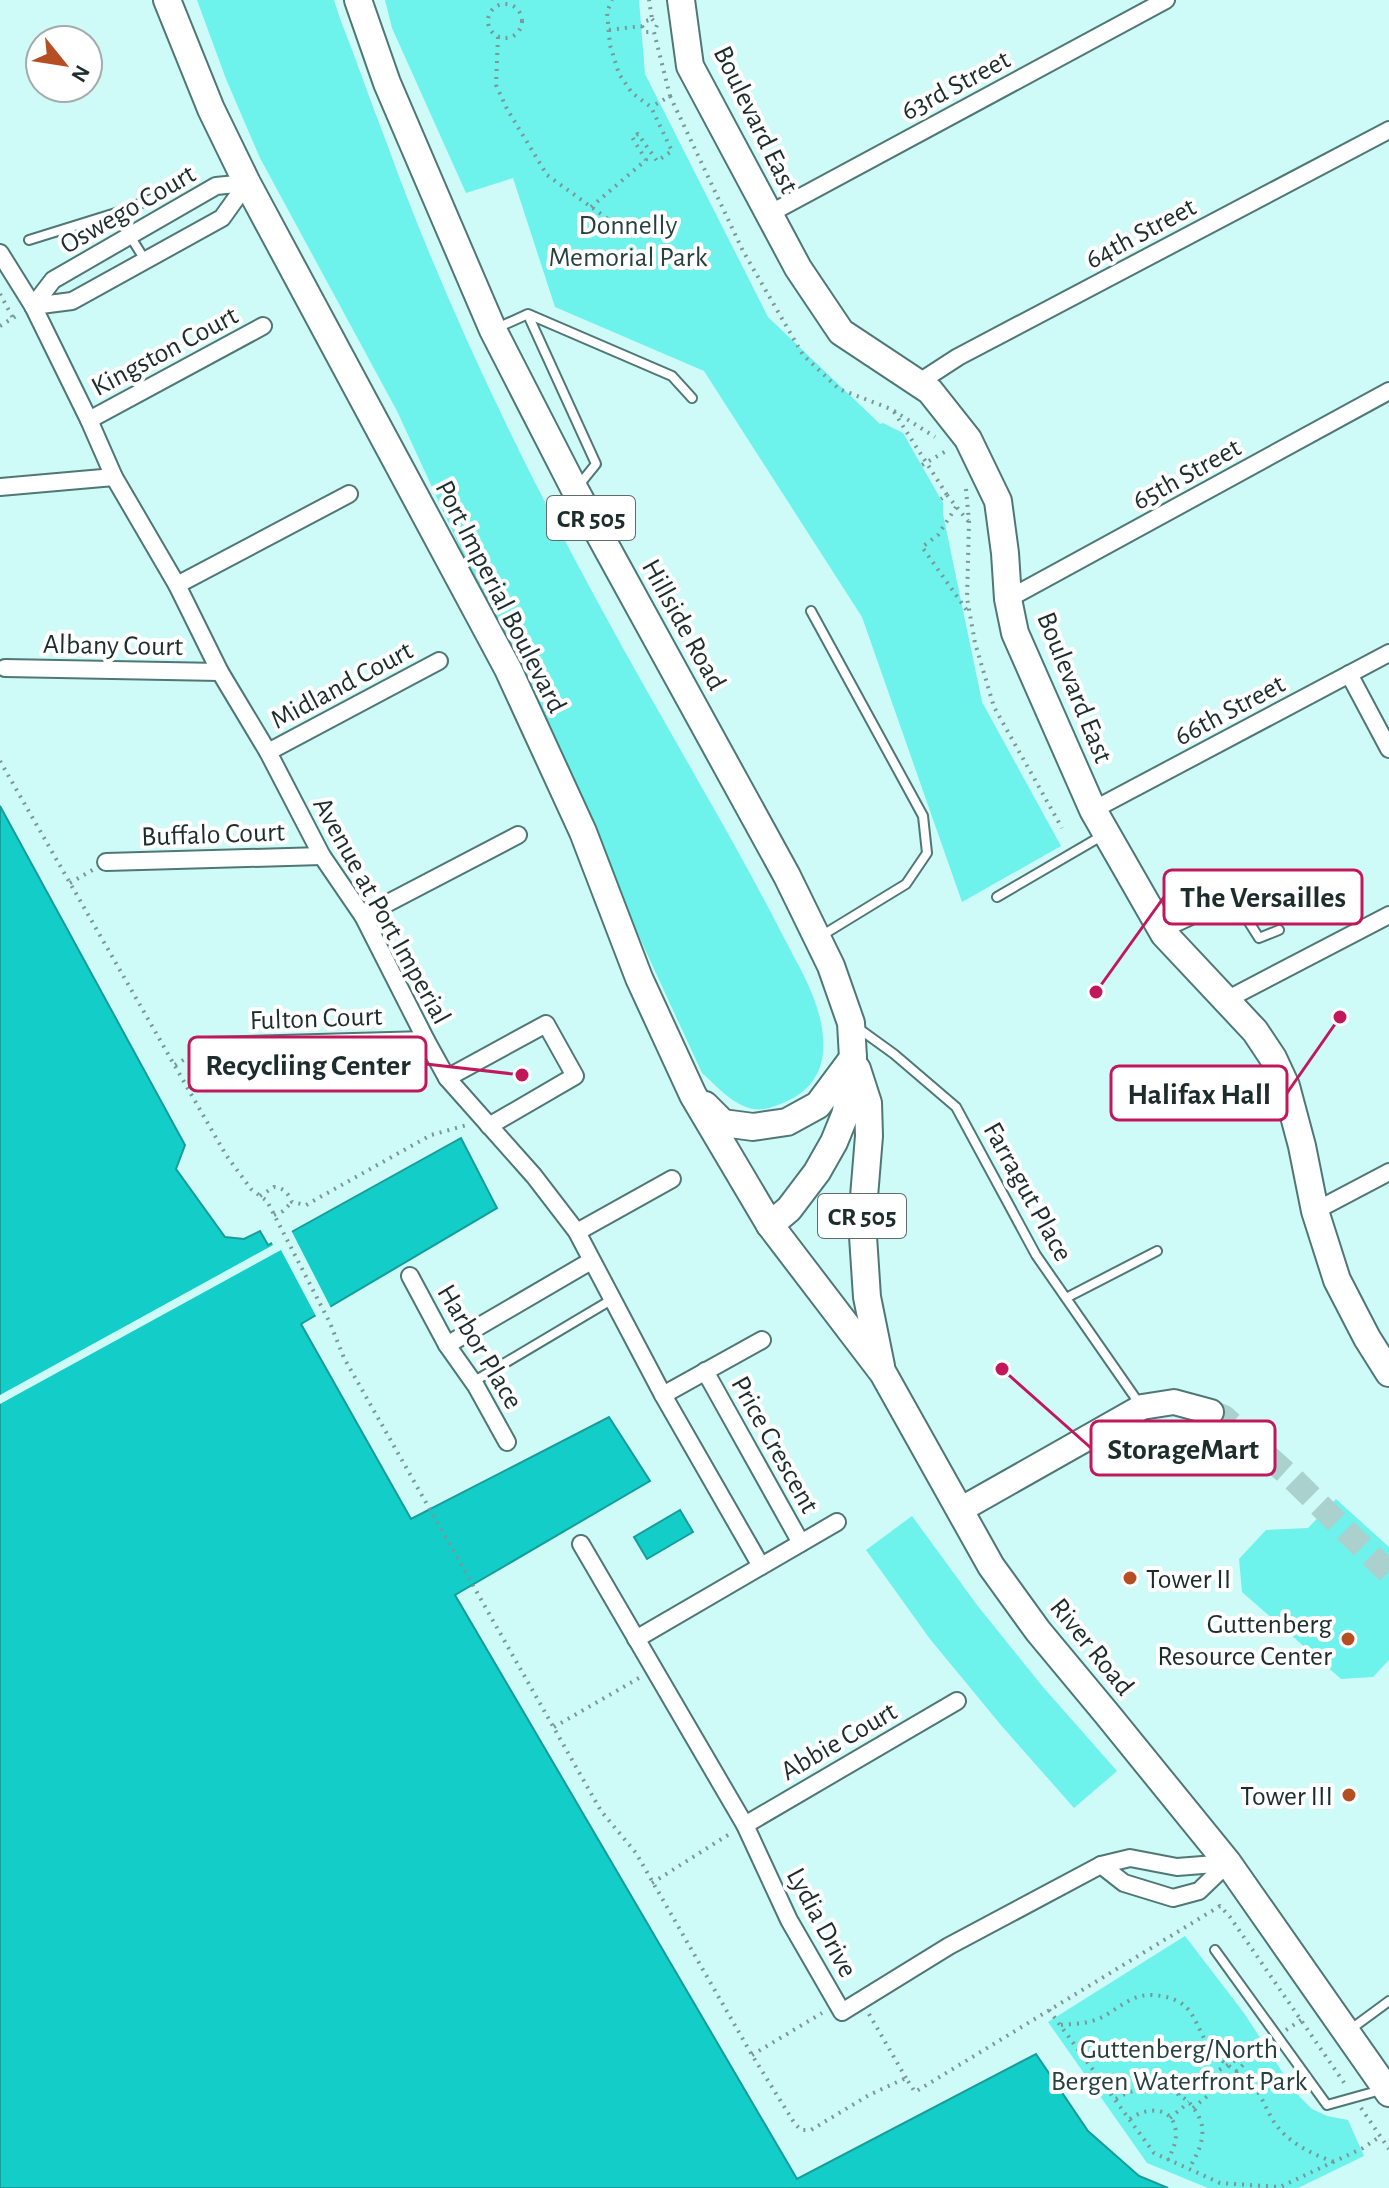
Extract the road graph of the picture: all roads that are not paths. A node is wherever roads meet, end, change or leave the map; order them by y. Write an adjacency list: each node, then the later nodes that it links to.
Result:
1 (167, 0): 6 (main road, Port Imperial Boulevard)
2 (358, 0): 17 (main road, Hillside Road / CR 505)
3 (681, 0): 9 (main road, Boulevard East)
4 (1166, 0): 9 (street, 63rd Street)
5 (1389, 130): 18 (street, 64th Street)
6 (247, 183): 10 (street, Oswego Court); 13 (street, Oswego Court); 53 (main road, Port Imperial Boulevard)
7 (154, 198): 8 (lane)
8 (119, 212): 10 (lane); 11 (lane)
9 (769, 214): 18 (main road, Boulevard East)
10 (130, 236): 13 (lane); 14 (street, Oswego Court)
11 (29, 240)
12 (0, 253): 14 (street, Avenue at Port Imperial)
13 (145, 261): 14 (street, Oswego Court)
14 (33, 306): 21 (street, Avenue at Port Imperial)
15 (528, 314): 17 (lane); 20 (lane); 24 (lane)
16 (263, 326): 21 (street, Kingston Court)
17 (493, 330): 24 (main road, Hillside Road / CR 505)
18 (918, 383): 27 (main road, Boulevard East)
19 (1389, 391): 27 (street, 65th Street)
20 (692, 398)
21 (89, 420): 22 (street, Avenue at Port Imperial)
22 (114, 477): 23 (street); 26 (street, Avenue at Port Imperial)
23 (0, 487)
24 (575, 490): 46 (main road, Hillside Road / CR 505)
25 (349, 494): 26 (street)
26 (177, 585): 32 (street, Avenue at Port Imperial)
27 (1008, 599): 36 (main road, Boulevard East)
28 (811, 611): 46 (lane)
29 (1389, 653): 33 (street, 66th Street)
30 (439, 661): 35 (street, Midland Court)
31 (5, 668): 32 (street, Albany Court)
32 (220, 672): 35 (street, Avenue at Port Imperial)
33 (1349, 674): 34 (street); 36 (street, 66th Street)
34 (1389, 749)
35 (268, 752): 39 (street, Avenue at Port Imperial)
36 (1093, 810): 37 (main road, Boulevard East)
37 (1105, 834): 41 (lane); 45 (main road, Boulevard East)
38 (518, 835): 43 (street)
39 (322, 856): 40 (street, Buffalo Court); 43 (street, Avenue at Port Imperial)
40 (106, 862)
41 (997, 897)
42 (1389, 915): 47 (street)
43 (363, 916): 49 (street, Avenue at Port Imperial)
44 (1279, 930): 45 (lane)
45 (1164, 934): 47 (main road, Boulevard East)
46 (817, 939): 48 (main road, Hillside Road / CR 505)
47 (1228, 999): 57 (main road, Boulevard East)
48 (851, 1023): 51 (main road, Hillside Road / CR 505); 63 (lane, Farragut Place)
49 (426, 1040): 50 (street, Fulton Court); 52 (street, Avenue at Port Imperial)
50 (207, 1046)
51 (853, 1058): 53 (main road); 58 (main road, CR 505); 68 (main road, CR 505)
52 (447, 1078): 54 (street, Avenue at Port Imperial); 54 (street)
53 (693, 1095): 58 (main road, Port Imperial Boulevard)
54 (484, 1120): 59 (street, Avenue at Port Imperial)
55 (1389, 1172): 57 (street)
56 (672, 1179): 59 (street)
57 (1315, 1211): 69 (main road, Boulevard East)
58 (770, 1225): 68 (main road, River Road / CR 505)
59 (577, 1232): 61 (street, Avenue at Port Imperial)
60 (1157, 1251): 63 (lane)
61 (591, 1261): 64 (street, Avenue at Port Imperial); 66 (street)
62 (410, 1276): 66 (street, Harbor Place)
63 (1066, 1298): 72 (lane, Farragut Place)
64 (611, 1300): 70 (lane); 71 (street, Avenue at Port Imperial)
65 (762, 1340): 67 (street, Price Crescent)
66 (447, 1345): 70 (street, Harbor Place)
67 (705, 1371): 71 (street, Price Crescent); 77 (street, Price Crescent)
68 (883, 1373): 75 (main road, River Road / CR 505)
69 (1389, 1373)
70 (473, 1382): 74 (street, Harbor Place)
71 (663, 1395): 79 (street, Avenue at Port Imperial)
72 (1142, 1407): 73 (street); 75 (street)
73 (1211, 1412)
74 (507, 1442)
75 (960, 1510): 83 (main road, River Road / CR 505)
76 (837, 1522): 77 (street)
77 (801, 1543): 79 (street)
78 (581, 1544): 80 (street, Lydia Drive)
79 (761, 1566): 80 (street)
80 (636, 1639): 82 (street, Lydia Drive)
81 (957, 1701): 82 (street, Abbie Court)
82 (745, 1825): 84 (street, Lydia Drive)
83 (1228, 1863): 84 (street, Lydia Drive); 84 (street); 87 (main road, River Road / CR 505)
84 (1101, 1865)
85 (1215, 1950): 88 (lane)
86 (1388, 2003): 87 (lane)
87 (1346, 2033): 88 (main road, River Road / CR 505)
88 (1387, 2088)

